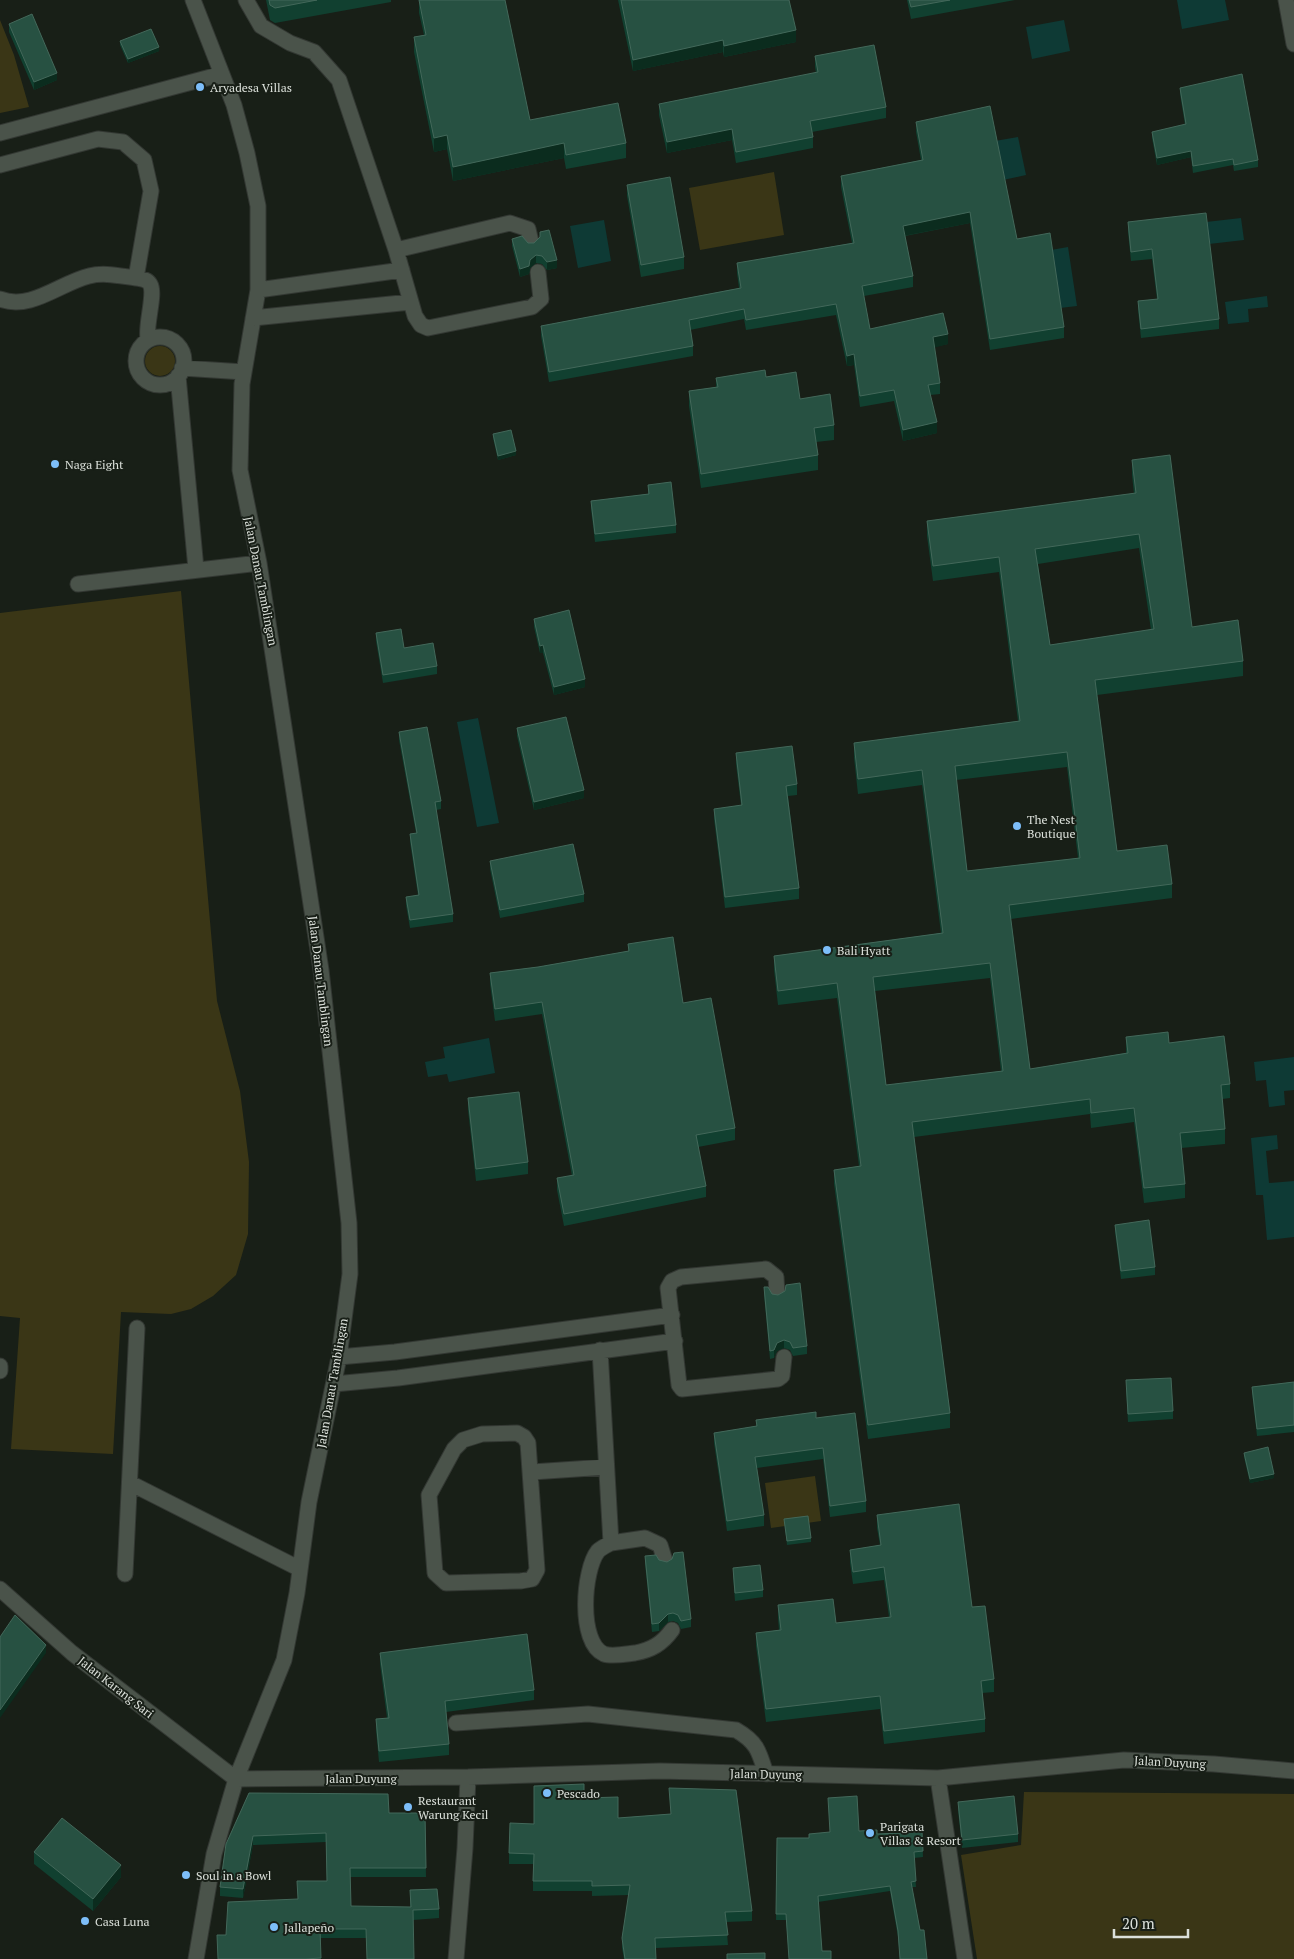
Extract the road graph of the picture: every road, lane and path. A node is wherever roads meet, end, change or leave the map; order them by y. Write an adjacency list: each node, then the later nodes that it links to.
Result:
1 (193, 0): 5 (street, Jalan Danau Tamblingan)
2 (246, 0): 9 (street)
3 (1286, 0): 4 (street)
4 (1294, 44)
5 (222, 74): 6 (street); 13 (street, Jalan Danau Tamblingan)
6 (0, 133)
7 (0, 165): 12 (street)
8 (531, 242): 9 (street)
9 (396, 250): 10 (street)
10 (402, 270): 13 (street); 15 (street)
11 (538, 272): 15 (street)
12 (136, 278): 14 (street); 17 (street)
13 (258, 290): 16 (street, Jalan Danau Tamblingan)
14 (0, 299)
15 (411, 302): 16 (street)
16 (253, 318): 19 (street, Jalan Danau Tamblingan)
17 (148, 339): 18 (street); 18 (street)
18 (180, 372): 19 (street); 21 (street)
19 (244, 372): 20 (street, Jalan Danau Tamblingan)
20 (260, 563): 21 (street); 28 (street, Jalan Danau Tamblingan)
21 (196, 569): 22 (street)
22 (78, 584)
23 (777, 1294): 24 (street)
24 (672, 1314): 26 (street); 28 (street)
25 (138, 1328): 35 (street)
26 (675, 1342): 27 (street); 29 (street)
27 (600, 1350): 32 (street); 33 (street)
28 (339, 1357): 32 (street, Jalan Danau Tamblingan)
29 (784, 1357)
30 (0, 1366): 31 (street)
31 (0, 1371)
32 (334, 1384): 38 (street, Jalan Danau Tamblingan)
33 (606, 1467): 34 (street); 36 (street)
34 (532, 1472): 34 (street)
35 (130, 1483): 38 (street); 39 (street)
36 (611, 1543): 37 (street); 41 (street)
37 (665, 1561)
38 (300, 1569): 47 (street, Jalan Danau Tamblingan)
39 (125, 1574)
40 (0, 1589): 47 (street, Jalan Karang Sari)
41 (672, 1630)
42 (456, 1723): 44 (street)
43 (1294, 1771): 46 (street, Jalan Duyung)
44 (766, 1774): 45 (street, Jalan Duyung); 46 (street, Jalan Duyung)
45 (468, 1777): 47 (street, Jalan Duyung); 49 (street)
46 (938, 1778): 50 (street)
47 (236, 1779): 48 (street, Jalan Danau Tamblingan)
48 (196, 1959)
49 (456, 1959)
50 (965, 1959)

